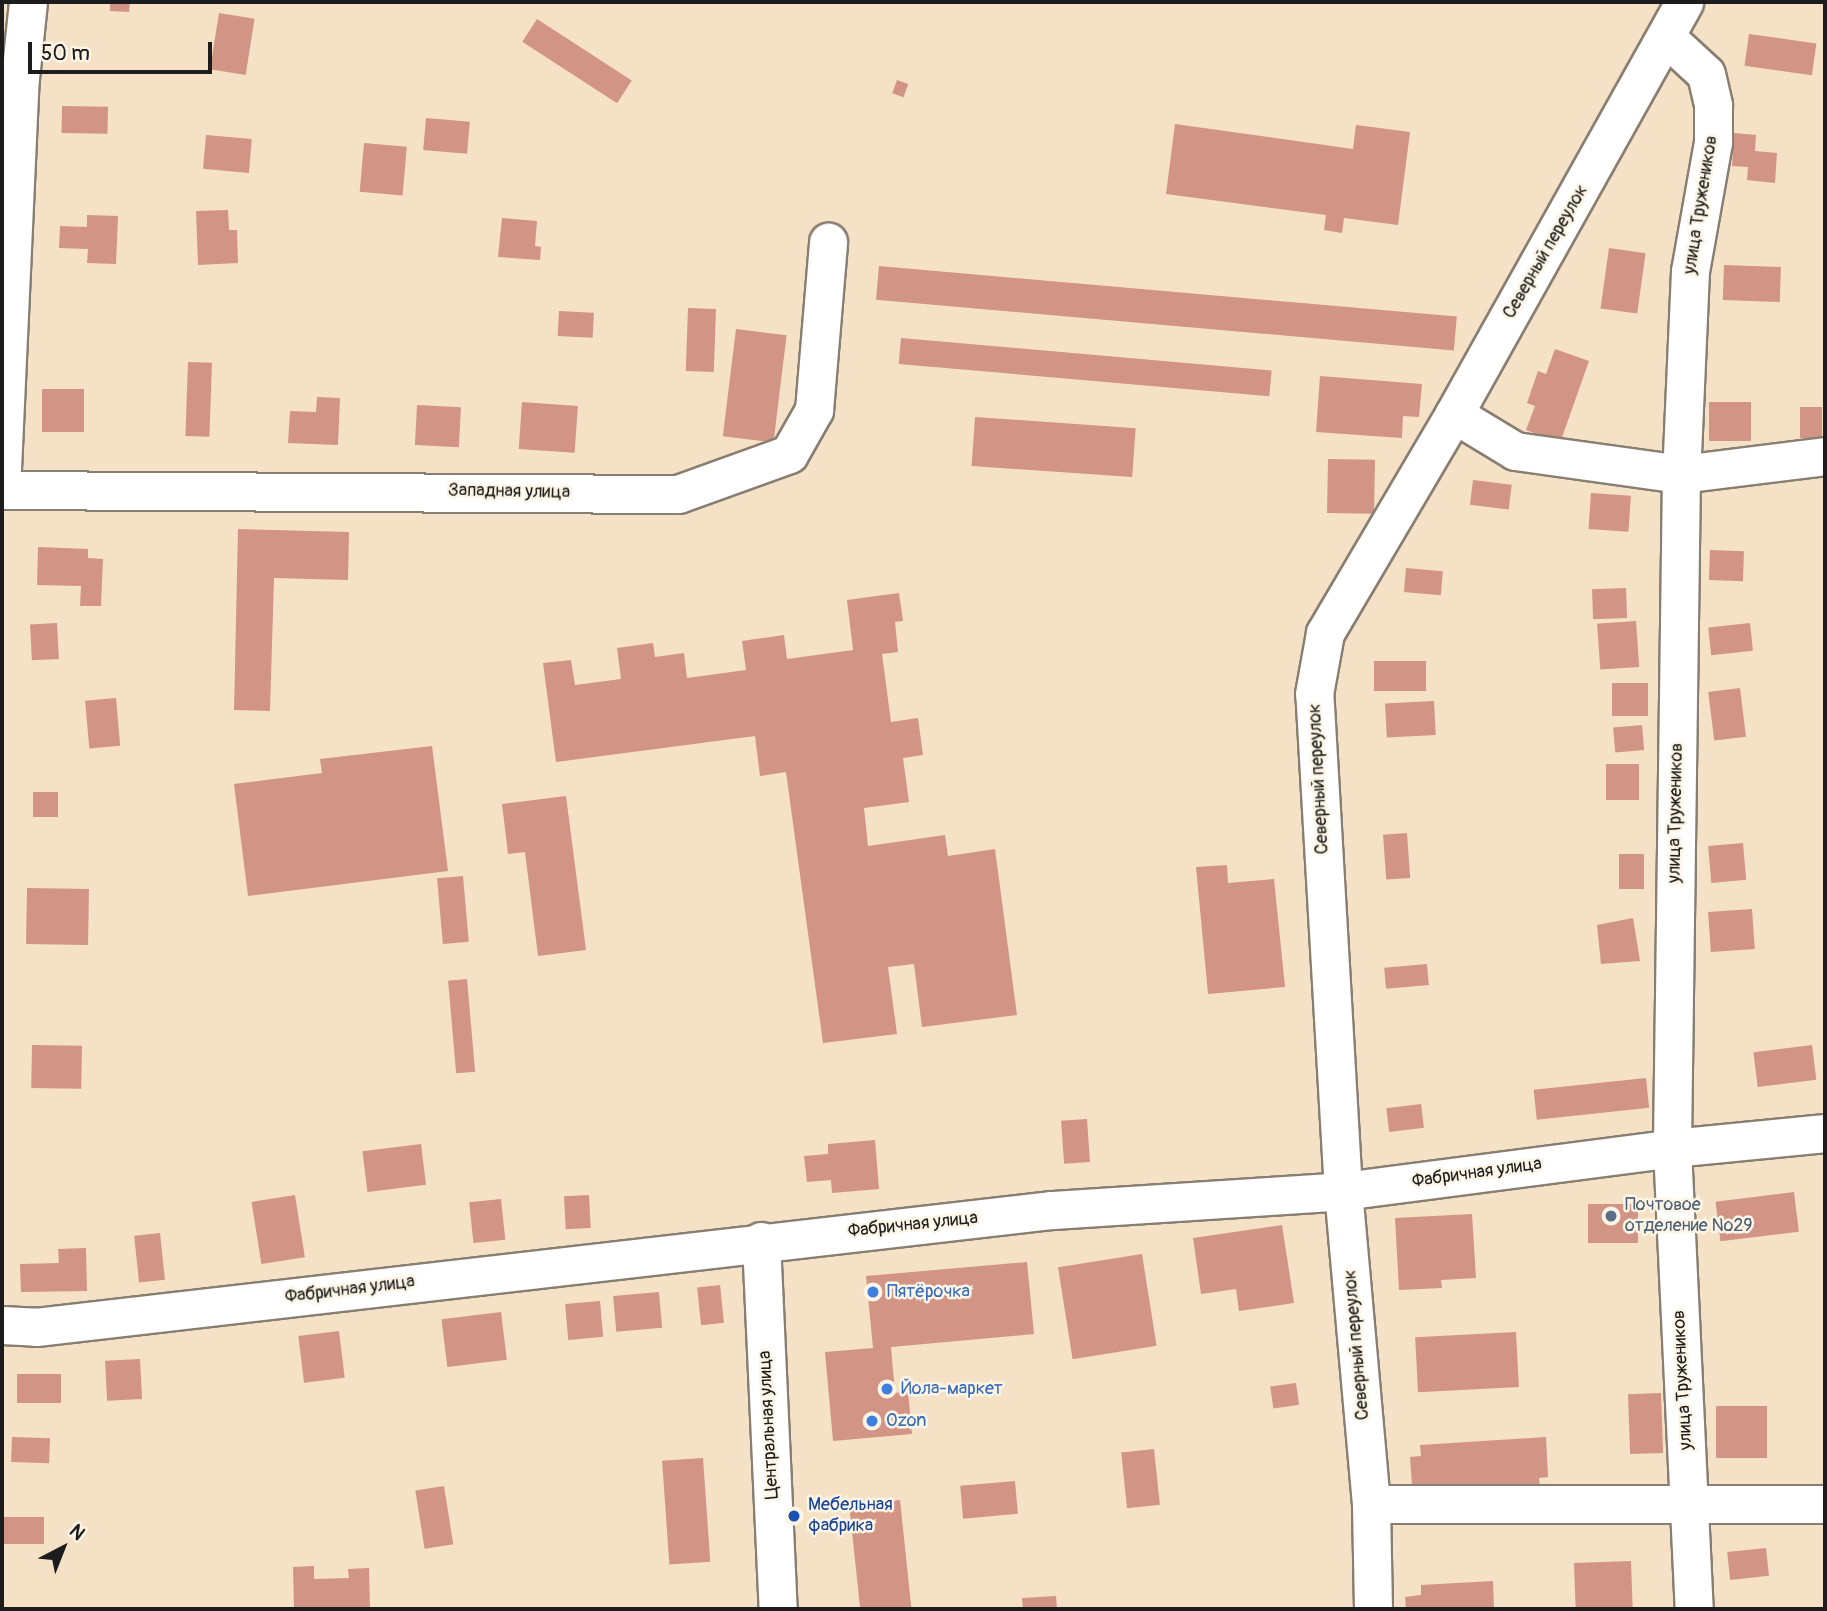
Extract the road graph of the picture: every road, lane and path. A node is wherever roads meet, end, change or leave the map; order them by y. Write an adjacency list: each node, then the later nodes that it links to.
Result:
1 (28, 2): 7 (street)
2 (1684, 2): 3 (street, Северный переулок)
3 (1666, 37): 5 (street, Северный переулок); 8 (street, улица Тружеников)
4 (828, 242): 9 (street, Западная улица)
5 (1454, 414): 8 (street); 12 (street, Северный переулок)
6 (1825, 456): 8 (street)
7 (2, 469)
8 (1681, 474): 11 (street, улица Тружеников)
9 (2, 490)
10 (1825, 1133): 11 (street, Фабричная улица)
11 (1672, 1148): 12 (street, Фабричная улица); 16 (street, улица Тружеников)
12 (1343, 1191): 13 (street, Фабричная улица); 15 (street, Северный переулок)
13 (761, 1241): 14 (street, Фабричная улица); 18 (street, Центральная улица)
14 (2, 1325)
15 (1371, 1504): 16 (street); 19 (street, Северный переулок)
16 (1689, 1504): 17 (street); 20 (street, улица Тружеников)
17 (1825, 1504)
18 (778, 1609)
19 (1373, 1609)
20 (1694, 1609)

